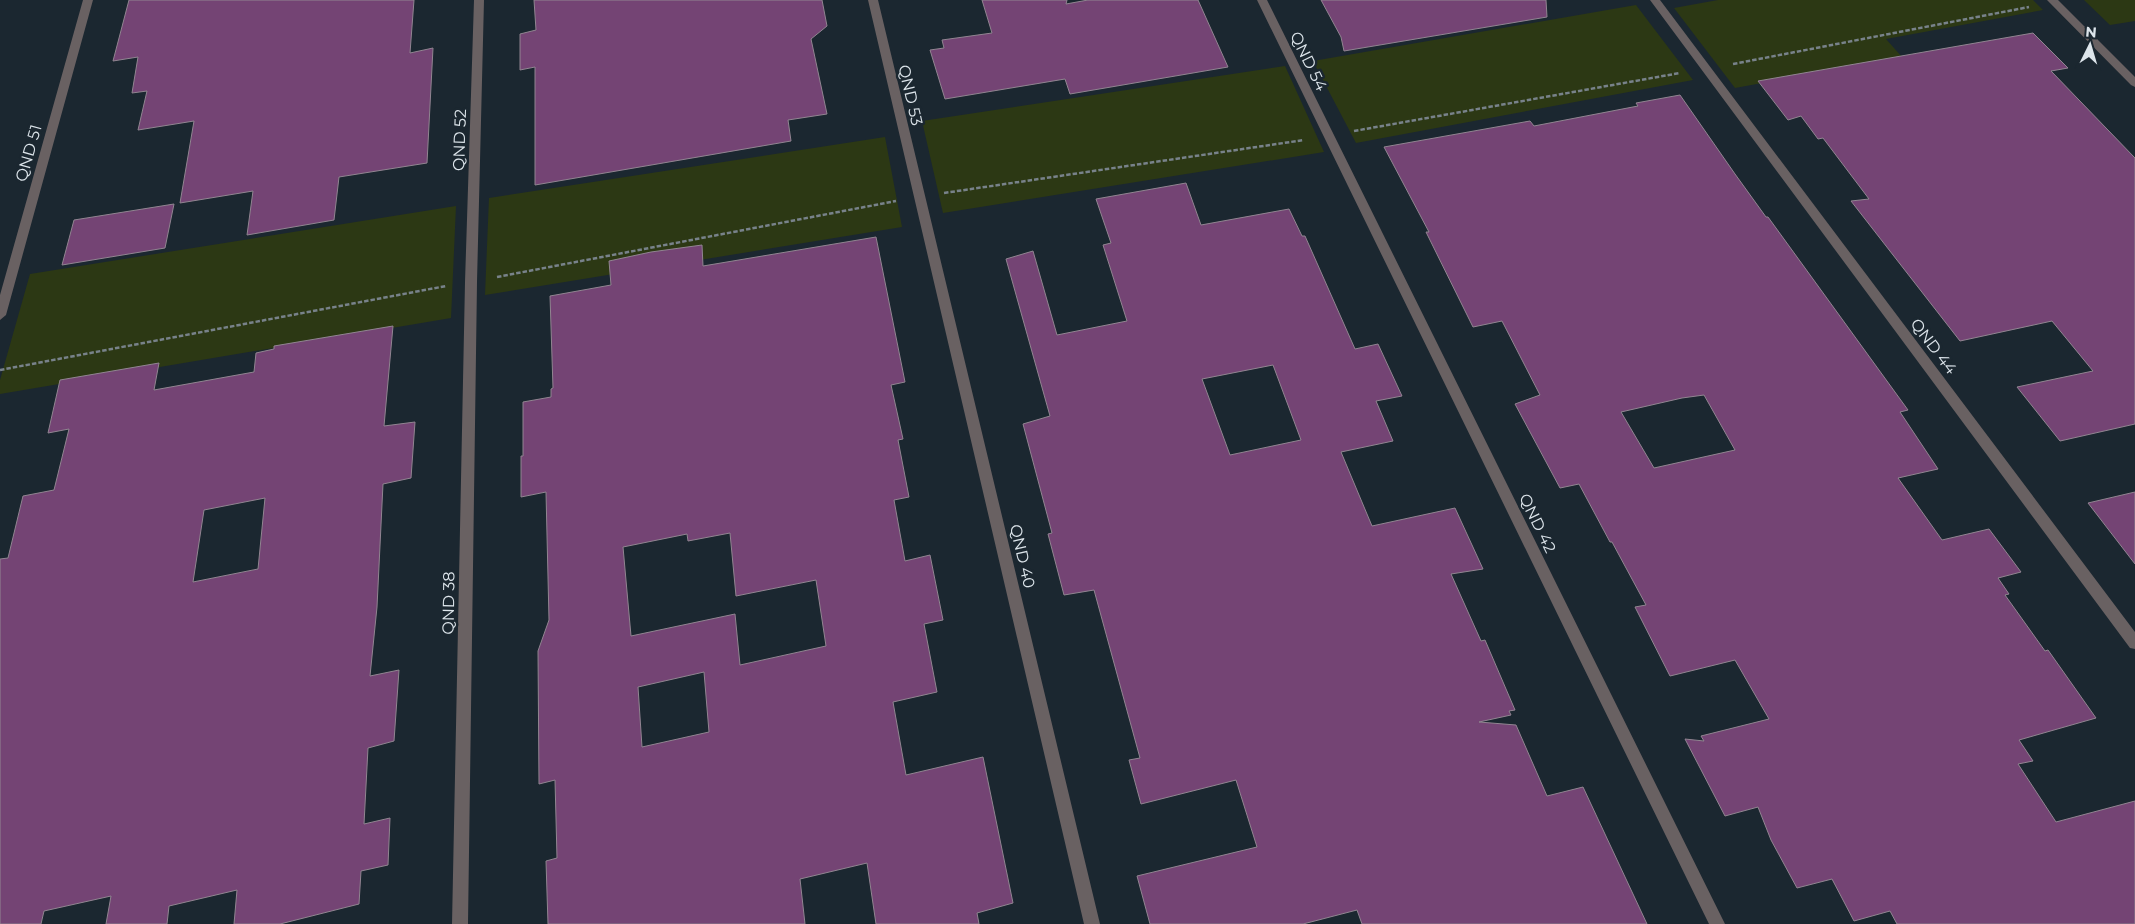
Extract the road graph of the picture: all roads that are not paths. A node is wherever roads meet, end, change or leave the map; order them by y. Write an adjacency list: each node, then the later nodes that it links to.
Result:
1 (88, 0): 11 (street, QND 51)
2 (479, 0): 10 (street, QND 52)
3 (873, 0): 9 (street, QND 53)
4 (1262, 0): 8 (street, QND 54)
5 (1655, 0): 12 (street, QND 44)
6 (2053, 1): 7 (street)
7 (2135, 83)
8 (1329, 136): 15 (street, QND 42)
9 (919, 197): 14 (street, QND 40)
10 (471, 282): 13 (street, QND 38)
11 (0, 315)
12 (2135, 643)
13 (460, 924)
14 (1092, 924)
15 (1717, 924)

